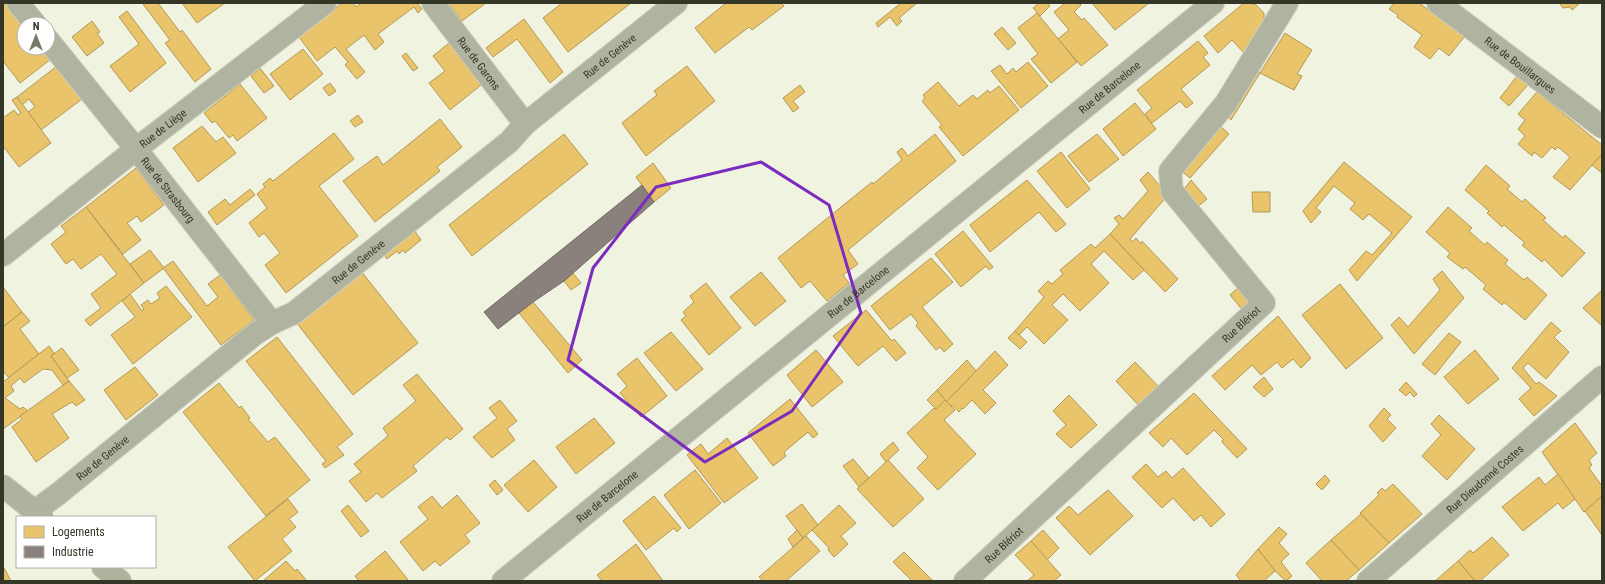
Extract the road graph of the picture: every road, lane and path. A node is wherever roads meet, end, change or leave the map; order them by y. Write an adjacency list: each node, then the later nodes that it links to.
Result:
1 (18, 3): 8 (street)
2 (325, 3): 12 (street, Rue de Liège)
3 (433, 3): 10 (street, Rue de Garons)
4 (676, 3): 10 (street, Rue de Genève)
5 (1213, 3): 20 (street, Rue de Barcelone)
6 (1287, 3): 21 (street, Rue Blériot)
7 (1438, 3): 11 (street, Rue de Bouillargues)
8 (29, 16)
9 (56, 50): 12 (street, Rue de Strasbourg)
10 (525, 124): 14 (street, Rue de Genève)
11 (1602, 127)
12 (136, 149): 13 (street, Rue de Liège); 14 (street, Rue de Strasbourg)
13 (3, 255)
14 (272, 323): 17 (street, Rue de Genève)
15 (1602, 377): 22 (street, Rue Dieudonné Costes)
16 (3, 486): 17 (main road)
17 (39, 514)
18 (104, 568): 19 (main road)
19 (120, 581)
20 (503, 581)
21 (966, 581)
22 (1368, 581)

